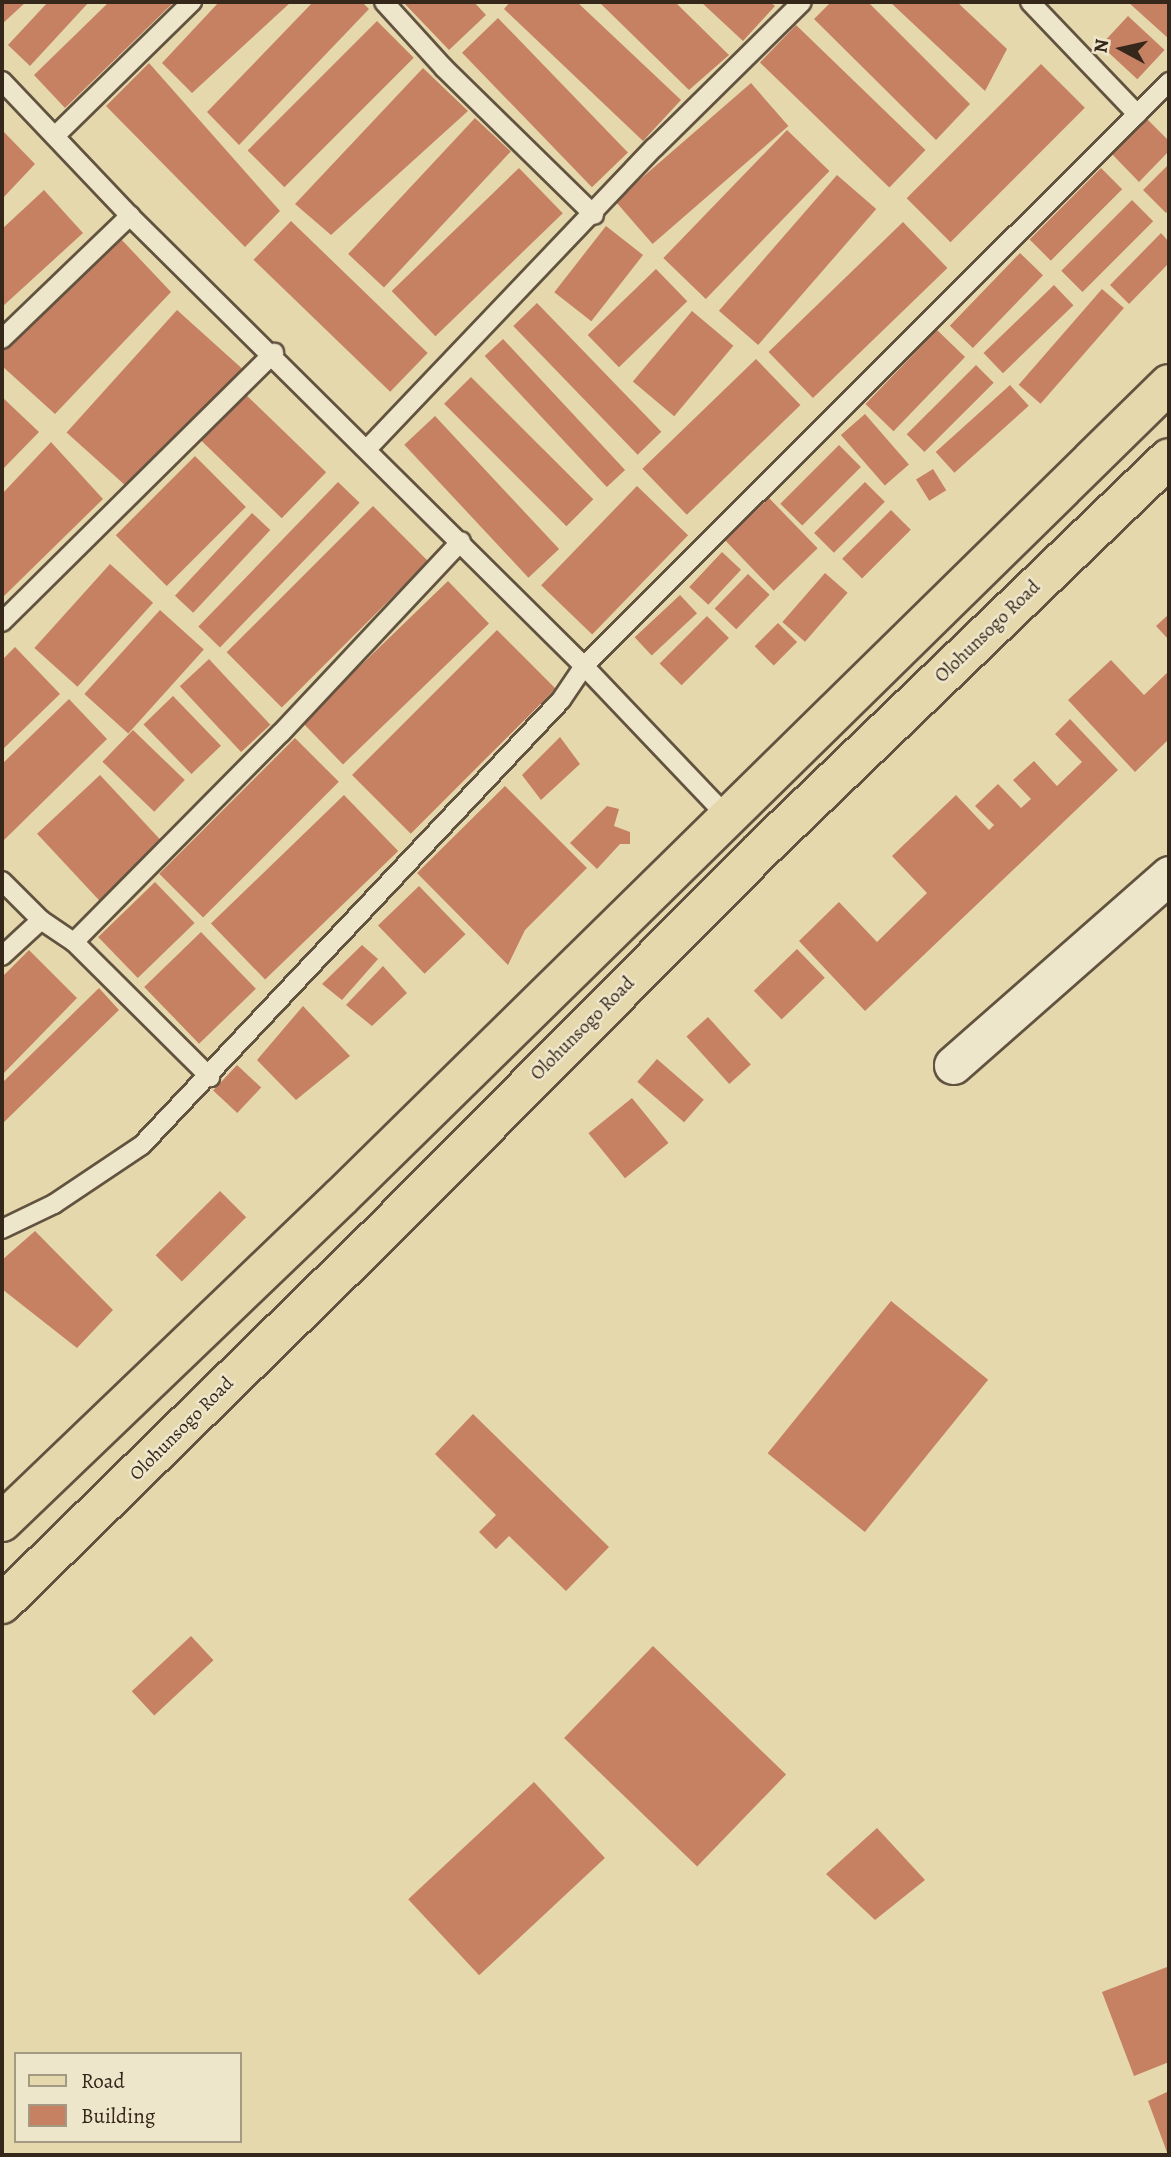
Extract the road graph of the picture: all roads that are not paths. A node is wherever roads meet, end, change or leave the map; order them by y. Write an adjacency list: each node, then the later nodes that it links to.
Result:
1 (192, 2): 8 (lane)
2 (384, 2): 9 (lane)
3 (802, 2): 9 (lane)
4 (1030, 2): 7 (lane)
5 (2, 81): 8 (lane)
6 (1169, 82): 7 (lane)
7 (1137, 114): 18 (lane)
8 (55, 136): 10 (lane)
9 (594, 215): 14 (lane)
10 (130, 216): 11 (lane); 12 (lane)
11 (2, 339)
12 (274, 353): 14 (lane); 17 (lane)
13 (1169, 384): 19 (main road)
14 (367, 450): 16 (lane)
15 (1169, 458): 29 (main road, Olohunsogo Road)
16 (461, 541): 18 (lane); 23 (lane)
17 (2, 622)
18 (584, 666): 19 (lane); 26 (lane)
19 (727, 816): 27 (main road)
20 (1169, 875): 25 (street)
21 (2, 881): 22 (lane)
22 (41, 920): 23 (lane); 24 (lane)
23 (74, 942): 26 (lane)
24 (2, 956)
25 (953, 1065)
26 (209, 1077): 28 (lane)
27 (341, 1198): 29 (main road); 30 (main road)
28 (2, 1229)
29 (381, 1233): 31 (main road, Olohunsogo Road)
30 (2, 1522)
31 (2, 1604)

